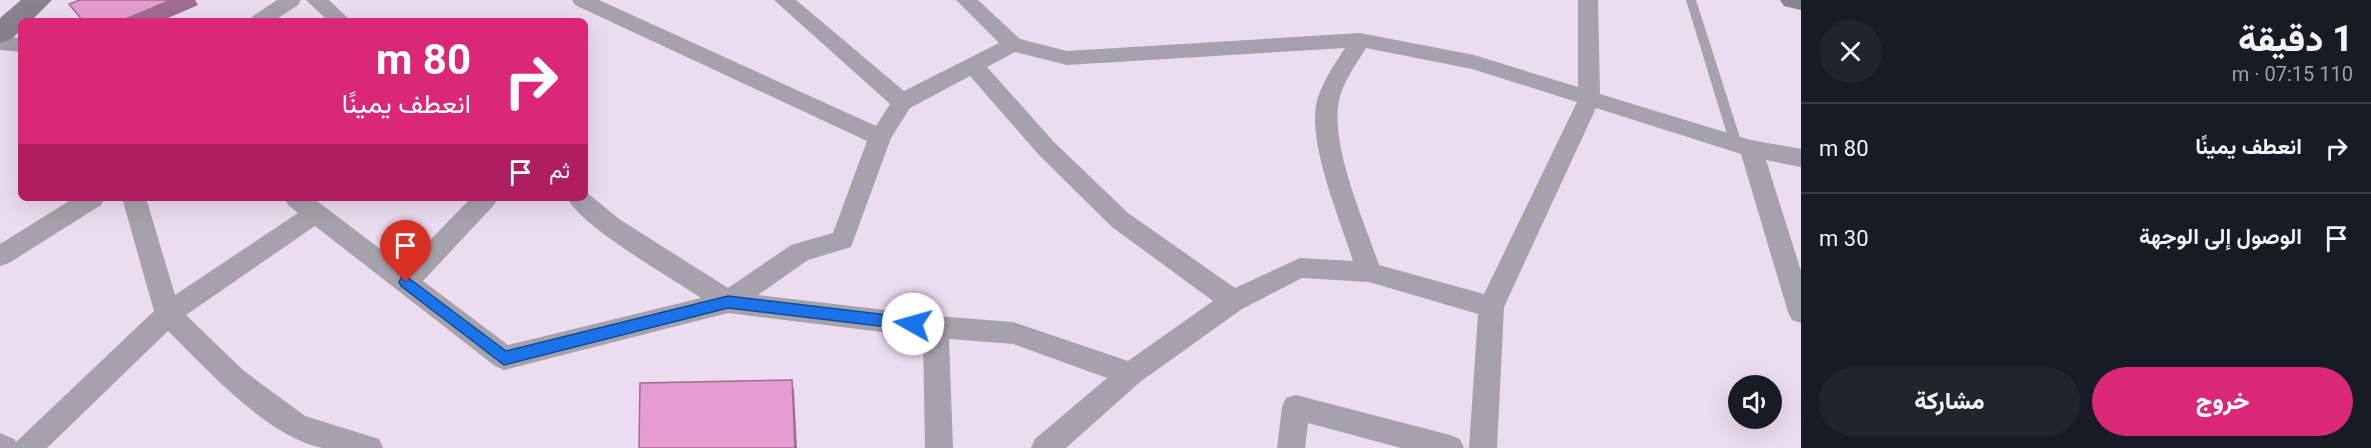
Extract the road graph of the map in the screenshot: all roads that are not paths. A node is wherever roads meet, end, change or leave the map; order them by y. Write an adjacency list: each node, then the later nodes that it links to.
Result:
1 (38, 0): 13 (main road)
2 (291, 0): 11 (street)
3 (316, 0): 12 (street)
4 (582, 0): 21 (street)
5 (784, 0): 20 (street)
6 (966, 0): 16 (street)
7 (1588, 0): 19 (street)
8 (1691, 0): 22 (lane)
9 (1794, 0): 10 (main road)
10 (1801, 1)
11 (264, 18)
12 (337, 18)
13 (0, 33)
14 (1360, 40): 16 (street); 19 (street); 30 (street)
15 (0, 43): 17 (street)
16 (1013, 44): 18 (street)
17 (18, 45)
18 (973, 64): 20 (street); 32 (street)
19 (1589, 99): 22 (street); 34 (street)
20 (902, 102): 21 (street)
21 (880, 137): 33 (street)
22 (1744, 147): 23 (street); 35 (street)
23 (1801, 158)
24 (88, 201): 29 (street)
25 (135, 201): 36 (street)
26 (483, 201): 31 (street)
27 (582, 201): 33 (street)
28 (306, 206): 31 (street); 36 (street)
29 (0, 256)
30 (1369, 272): 32 (street); 34 (street)
31 (406, 282): 33 (street)
32 (1233, 301): 38 (street)
33 (728, 302): 37 (street)
34 (1491, 307): 48 (street)
35 (1801, 312)
36 (168, 315): 39 (street); 42 (street)
37 (936, 327): 38 (street); 44 (street)
38 (1131, 374): 45 (street)
39 (301, 437): 43 (street)
40 (0, 446): 41 (street)
41 (4, 448)
42 (27, 448)
43 (369, 448)
44 (939, 448)
45 (1045, 448)
46 (1291, 448): 47 (street)
47 (1450, 448)
48 (1483, 448)

